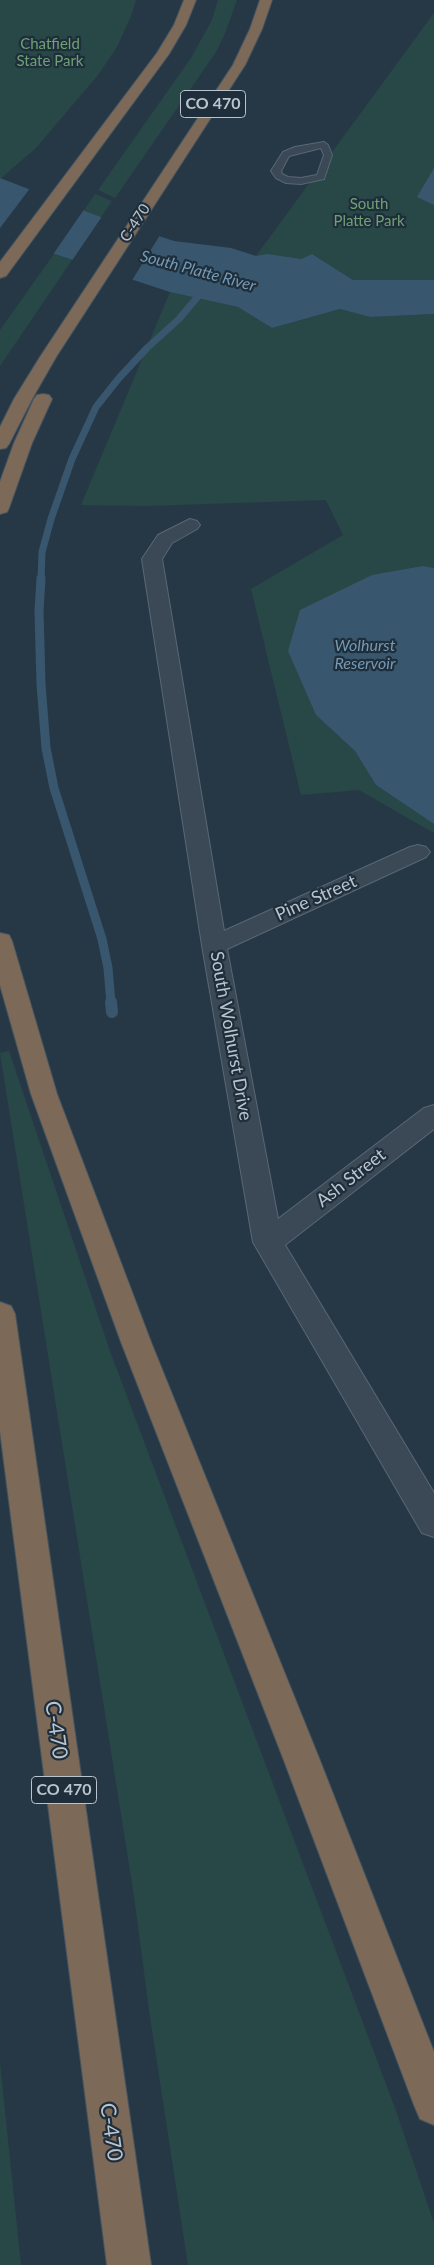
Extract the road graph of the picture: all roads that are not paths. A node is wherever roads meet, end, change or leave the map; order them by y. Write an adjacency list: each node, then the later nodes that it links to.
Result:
1 (190, 0): 4 (highway)
2 (266, 0): 5 (highway, C-470 / CO 470)
3 (324, 145): 3 (lane)
4 (0, 273)
5 (61, 338): 6 (highway); 8 (highway, C-470 / CO 470)
6 (67, 359)
7 (52, 383): 9 (highway)
8 (0, 444)
9 (0, 508)
10 (190, 525): 13 (street, South Wolhurst Drive)
11 (418, 852): 13 (street, Pine Street)
12 (0, 941): 18 (highway)
13 (214, 945): 15 (street, South Wolhurst Drive)
14 (434, 1115): 15 (street, Ash Street)
15 (268, 1242): 17 (street, South Wolhurst Drive)
16 (0, 1314): 19 (highway, C-470 / CO 470)
17 (434, 1523)
18 (434, 2105)
19 (129, 2265)

